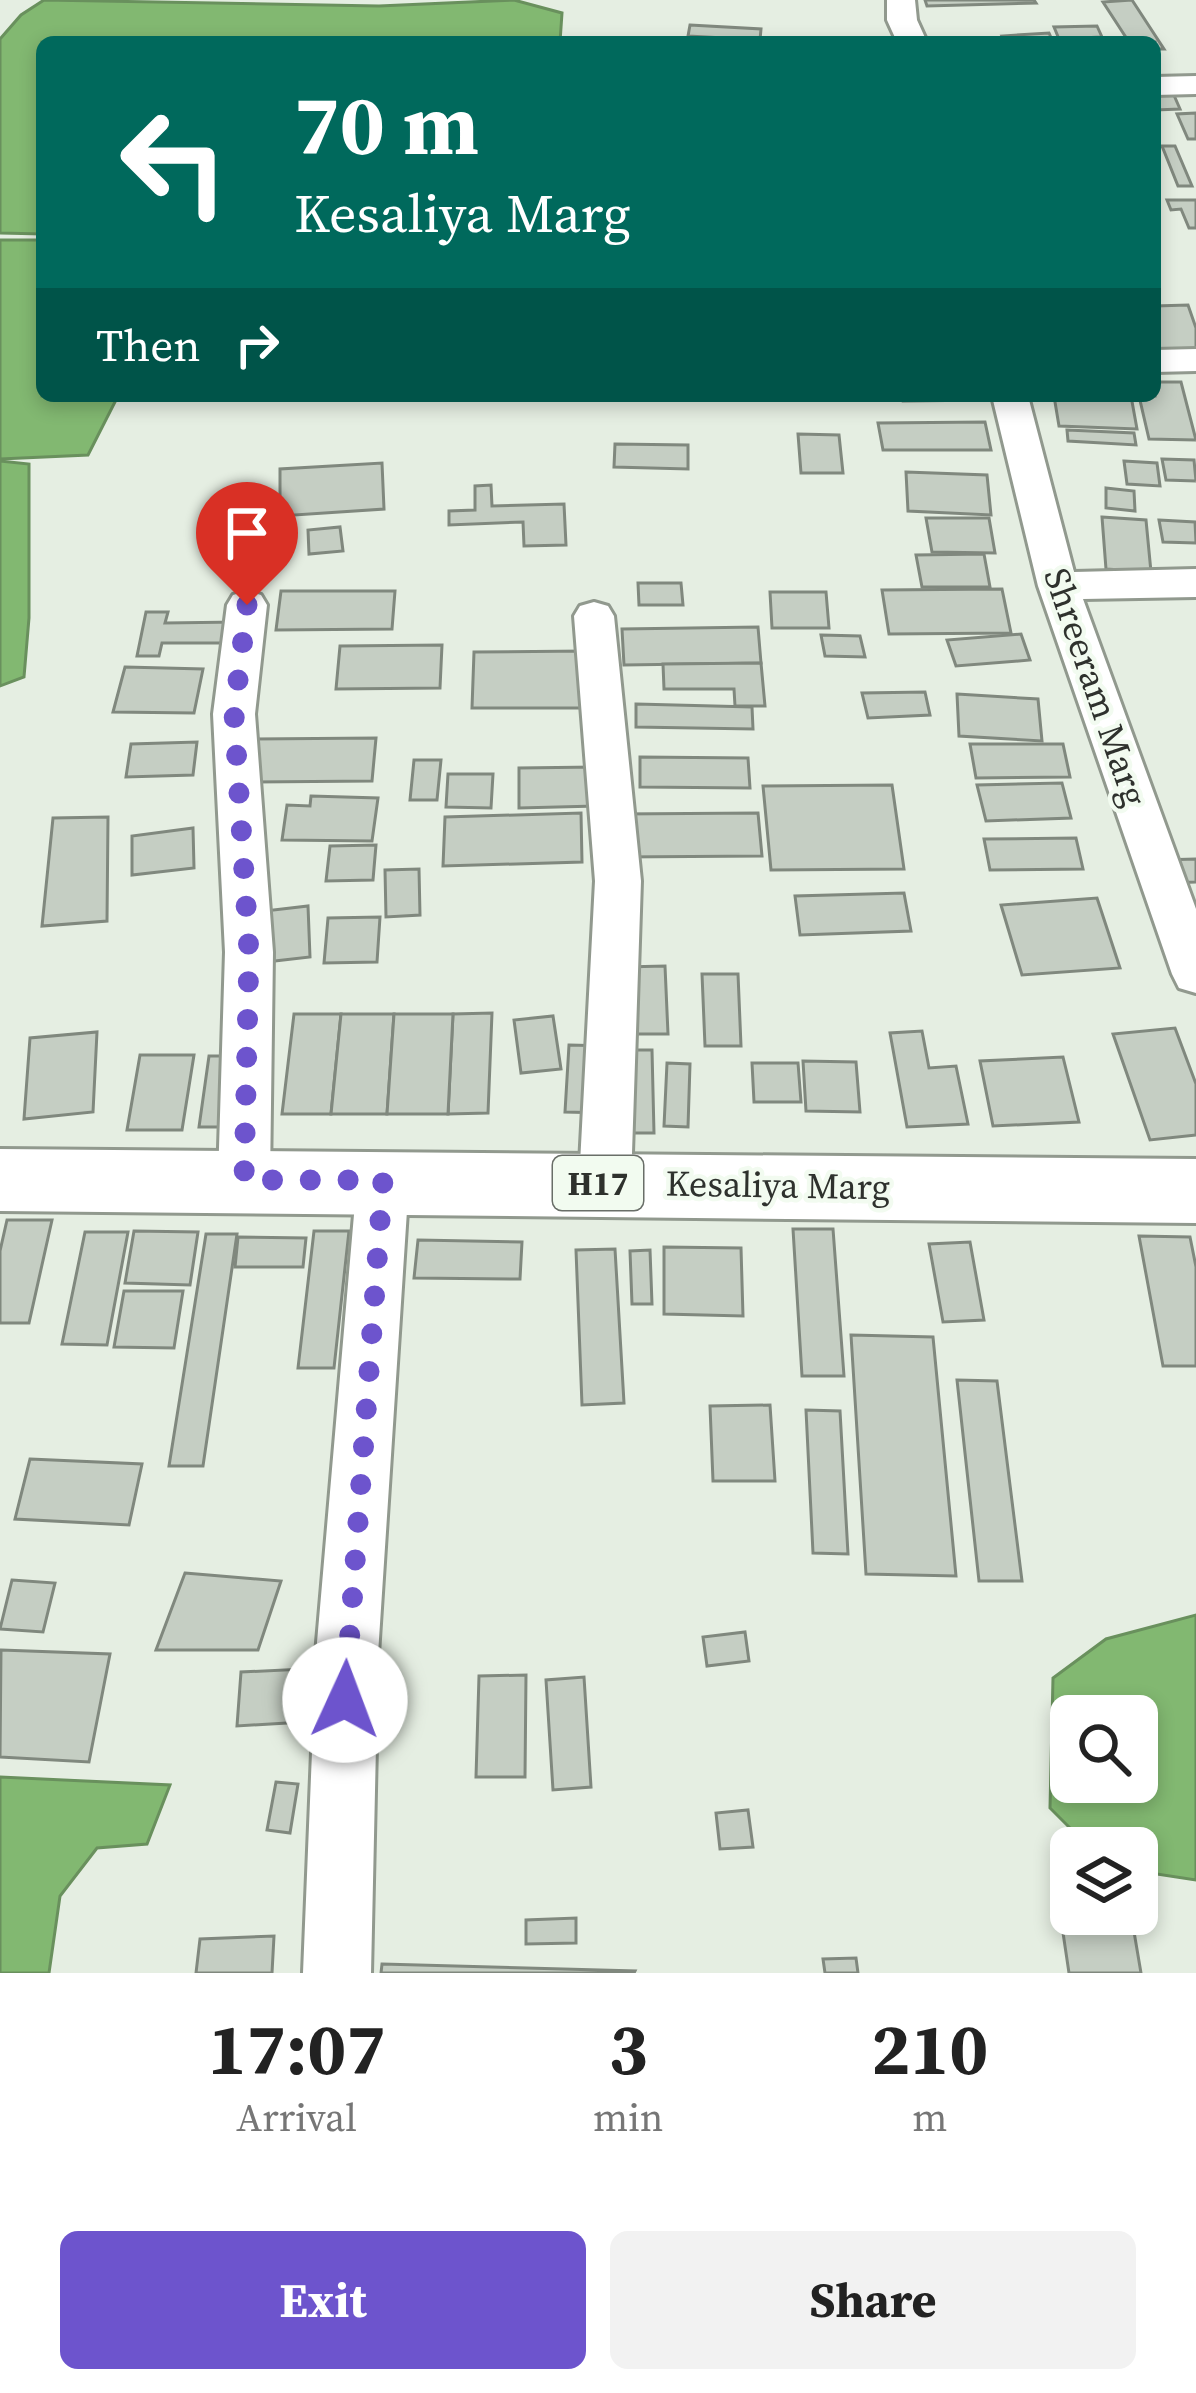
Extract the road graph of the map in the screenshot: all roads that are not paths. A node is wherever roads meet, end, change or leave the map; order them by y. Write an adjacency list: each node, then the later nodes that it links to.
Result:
1 (901, 0): 2 (street)
2 (909, 36)
3 (1196, 85): 4 (street)
4 (1161, 86)
5 (1196, 360): 6 (street)
6 (1161, 362)
7 (1012, 402): 9 (street, Shreeram Marg)
8 (1196, 583): 9 (street)
9 (1058, 586): 12 (street, Shreeram Marg)
10 (247, 605): 14 (street)
11 (594, 616): 16 (street)
12 (1196, 974)
13 (0, 1180): 14 (main road, Kesaliya Marg / H17)
14 (244, 1180): 15 (main road, Kesaliya Marg / H17)
15 (383, 1180): 16 (main road, Kesaliya Marg / H17); 18 (street)
16 (605, 1183): 17 (main road, Kesaliya Marg / H17)
17 (1196, 1191)
18 (337, 1973)

